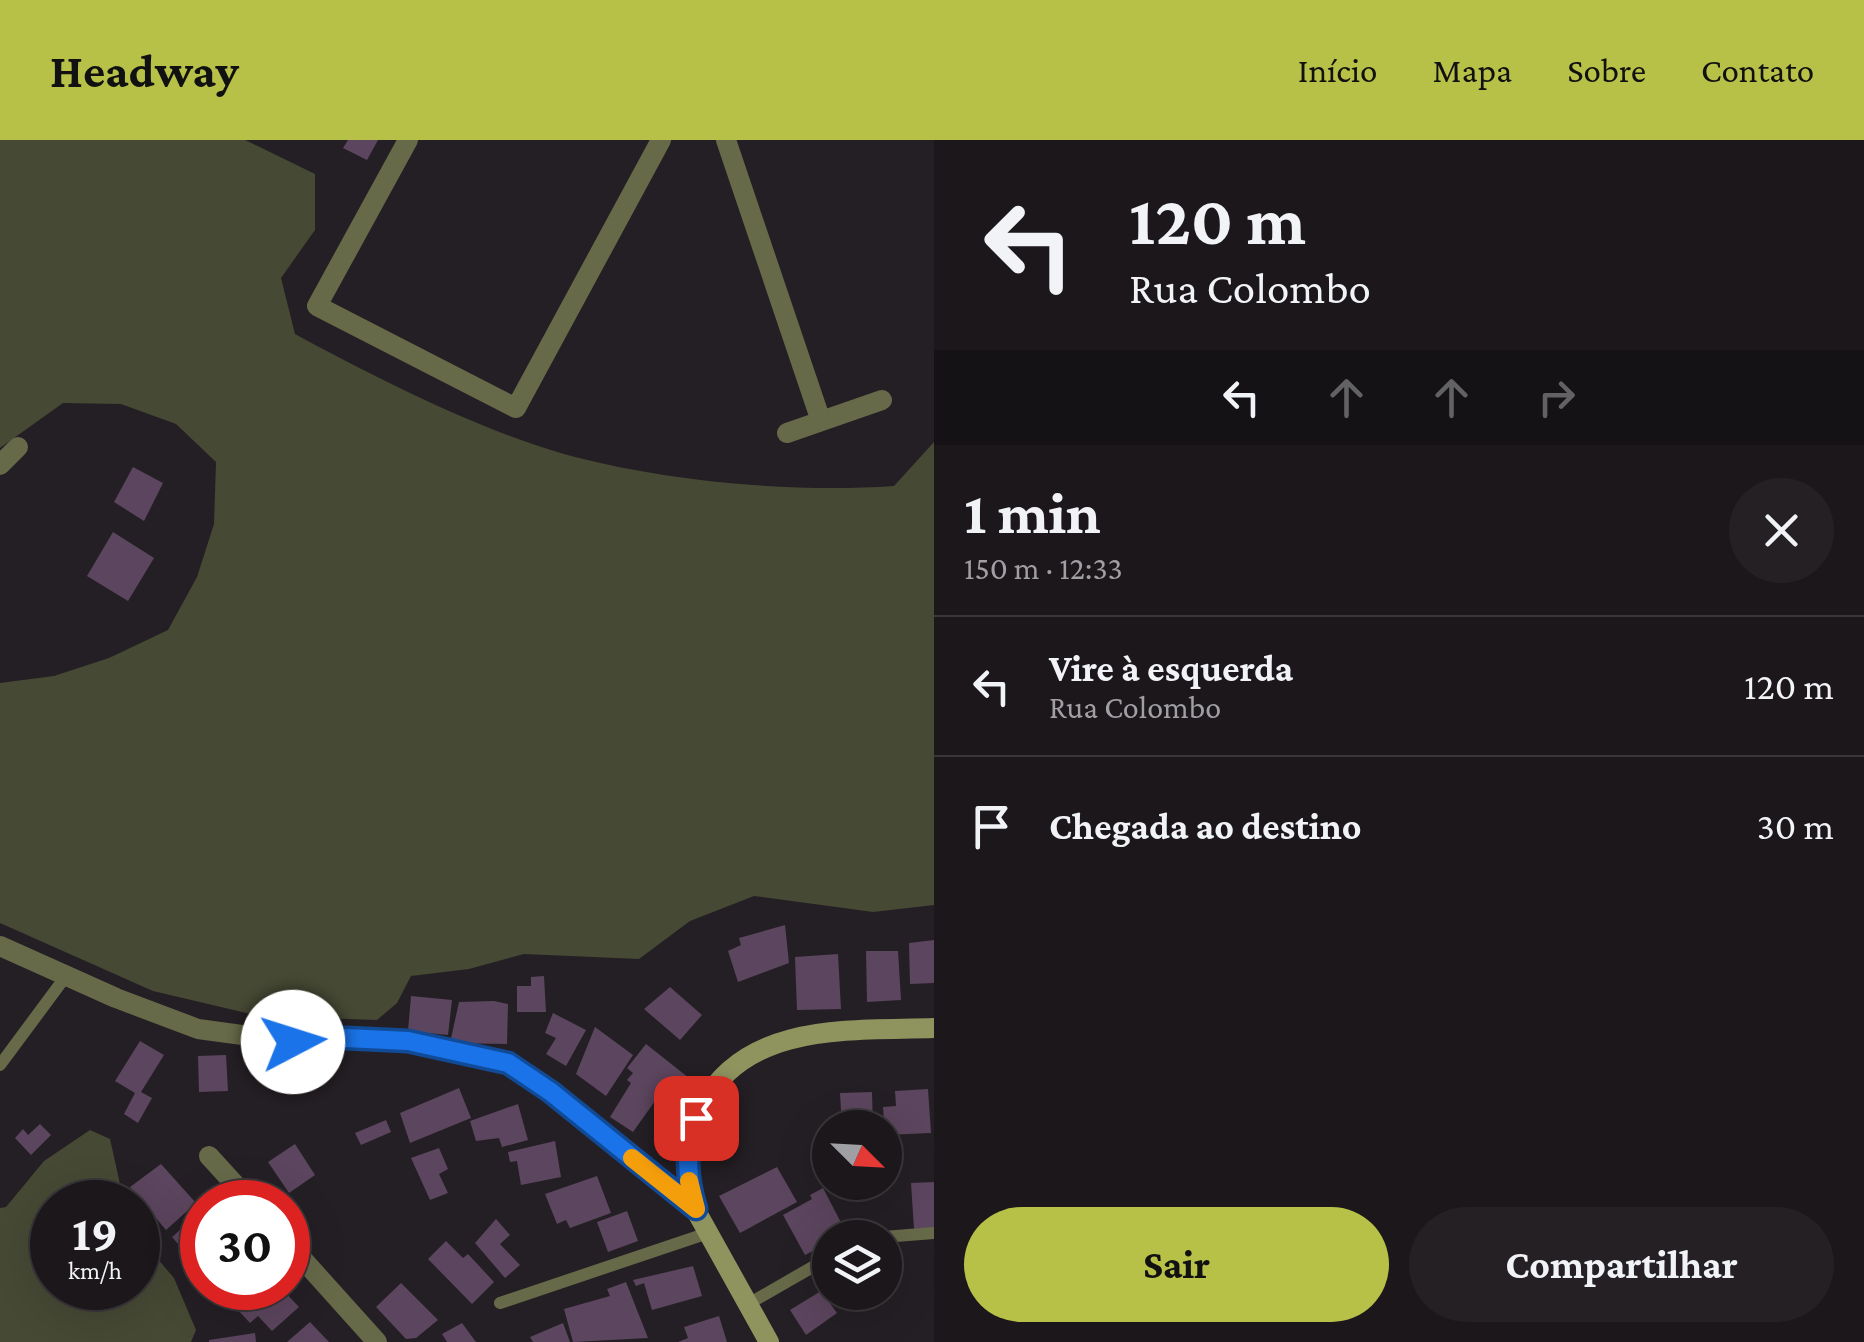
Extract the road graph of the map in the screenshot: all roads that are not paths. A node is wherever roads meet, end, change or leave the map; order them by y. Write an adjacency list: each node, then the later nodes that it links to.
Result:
1 (408, 140): 2 (street)
2 (661, 140)
3 (726, 140): 5 (street)
4 (882, 400): 5 (street)
5 (821, 421): 6 (street)
6 (787, 432)
7 (18, 447): 8 (street)
8 (0, 464)
9 (0, 946): 10 (street)
10 (66, 976): 12 (lane); 15 (street)
11 (934, 1028): 15 (street)
12 (0, 1065)
13 (209, 1156): 14 (street)
14 (231, 1180)
15 (696, 1209): 16 (street)
16 (708, 1232): 21 (lane); 22 (street)
17 (934, 1233): 18 (lane)
18 (902, 1236)
19 (310, 1267): 23 (street)
20 (812, 1267): 22 (lane)
21 (500, 1303)
22 (750, 1303): 24 (street)
23 (378, 1342)
24 (770, 1342)

